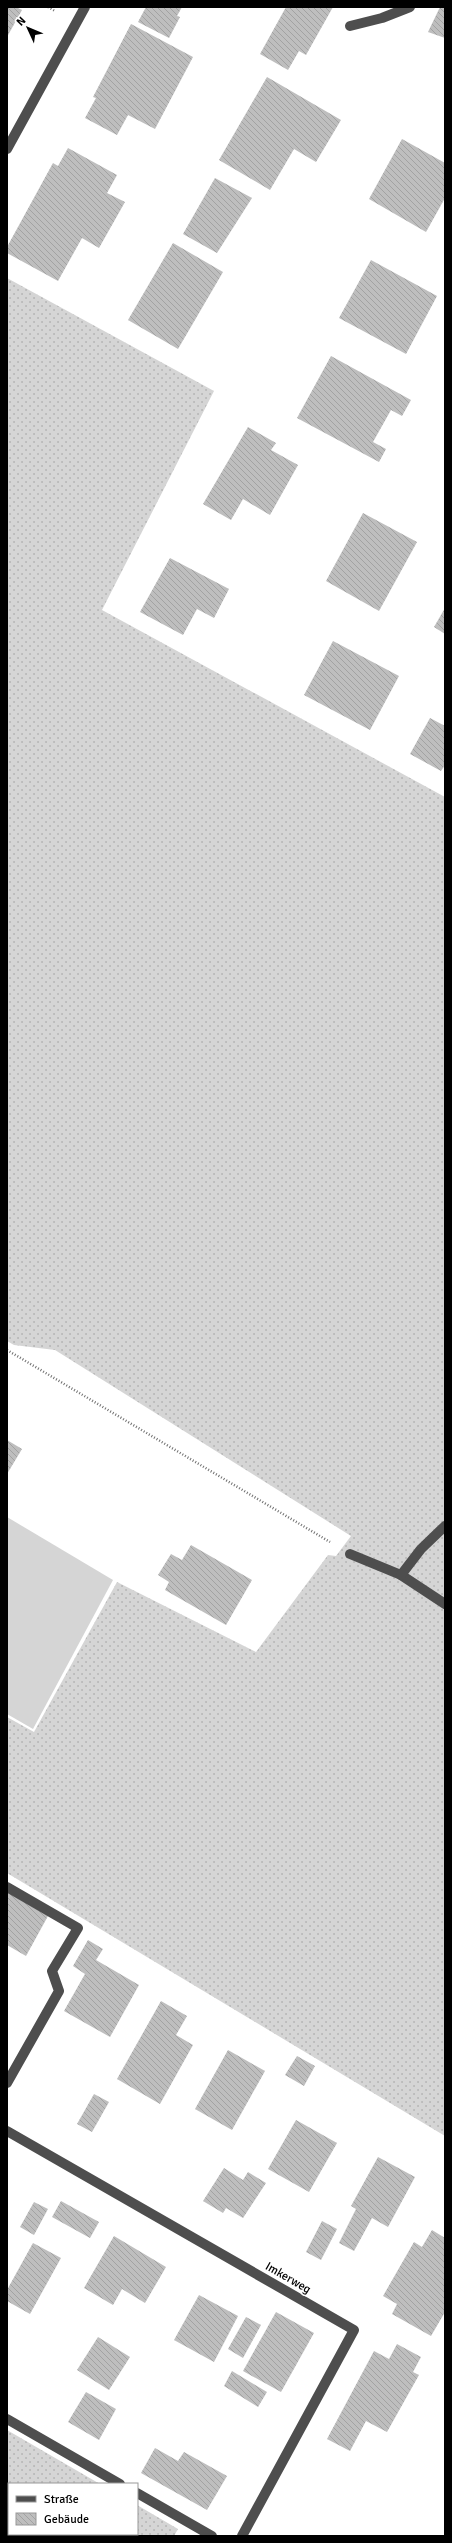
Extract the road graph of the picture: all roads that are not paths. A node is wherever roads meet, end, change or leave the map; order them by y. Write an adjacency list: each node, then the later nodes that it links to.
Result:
1 (85, 7): 4 (street)
2 (410, 7): 3 (street)
3 (350, 26)
4 (7, 149)
5 (445, 1526): 7 (street)
6 (350, 1554): 7 (street)
7 (401, 1575): 8 (street)
8 (445, 1604)
9 (7, 1887): 10 (street)
10 (7, 2082)
11 (7, 2131): 16 (street, Imkerweg)
12 (7, 2420): 13 (street)
13 (118, 2483)
14 (138, 2494): 15 (street)
15 (212, 2536)
16 (242, 2536)

